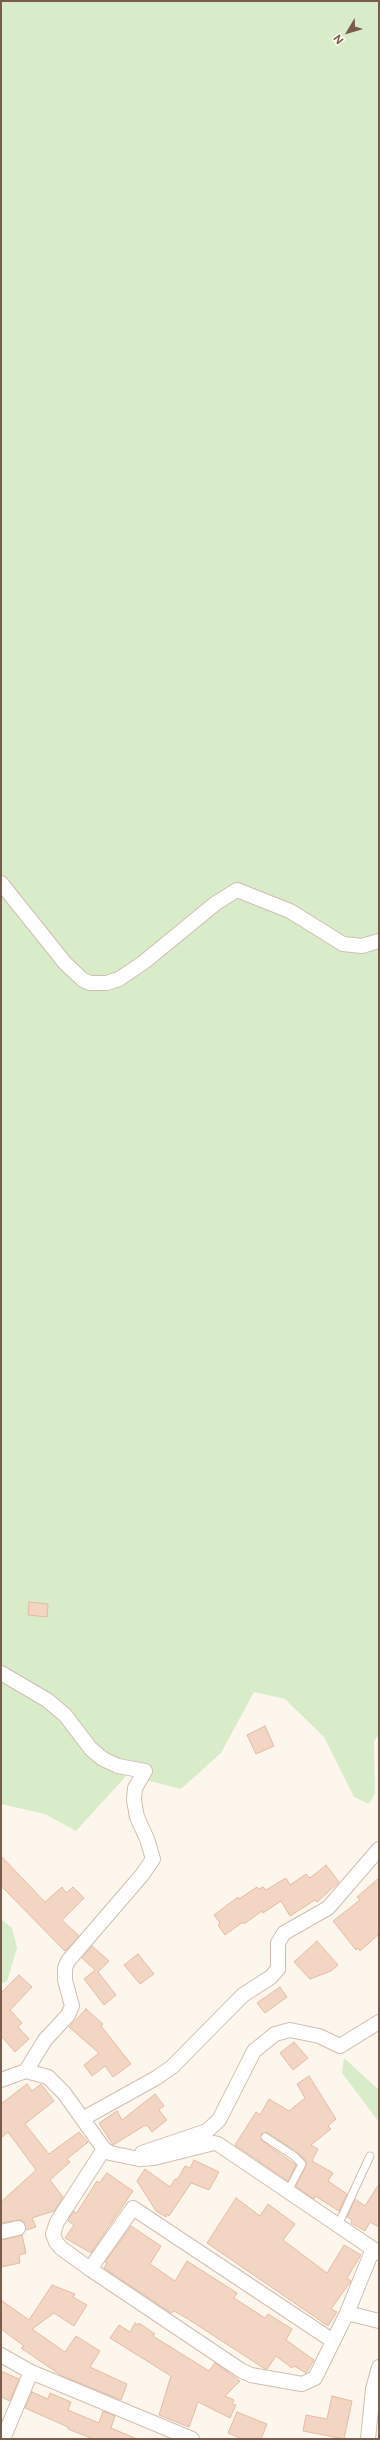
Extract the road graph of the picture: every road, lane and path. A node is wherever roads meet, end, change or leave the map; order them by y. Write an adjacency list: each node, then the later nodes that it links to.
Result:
1 (1, 883): 2 (street)
2 (379, 941)
3 (1, 1673): 6 (street)
4 (379, 1849): 8 (street)
5 (379, 2022): 12 (street)
6 (26, 2071): 7 (street); 8 (street)
7 (1, 2080)
8 (84, 2118): 10 (street)
9 (265, 2136): 13 (lane)
10 (104, 2149): 12 (street); 18 (street)
11 (370, 2156): 14 (lane)
12 (128, 2157): 13 (street)
13 (288, 2191): 14 (street)
14 (338, 2225): 17 (street)
15 (18, 2228): 16 (street)
16 (1, 2232)
17 (376, 2251): 19 (street)
18 (90, 2269): 21 (street); 21 (street)
19 (347, 2313): 20 (street); 21 (street)
20 (379, 2321)
21 (333, 2341)
22 (1, 2355): 24 (street)
23 (379, 2367): 27 (street)
24 (31, 2372): 25 (street); 26 (street)
25 (3, 2439)
26 (192, 2439)
27 (368, 2439)

